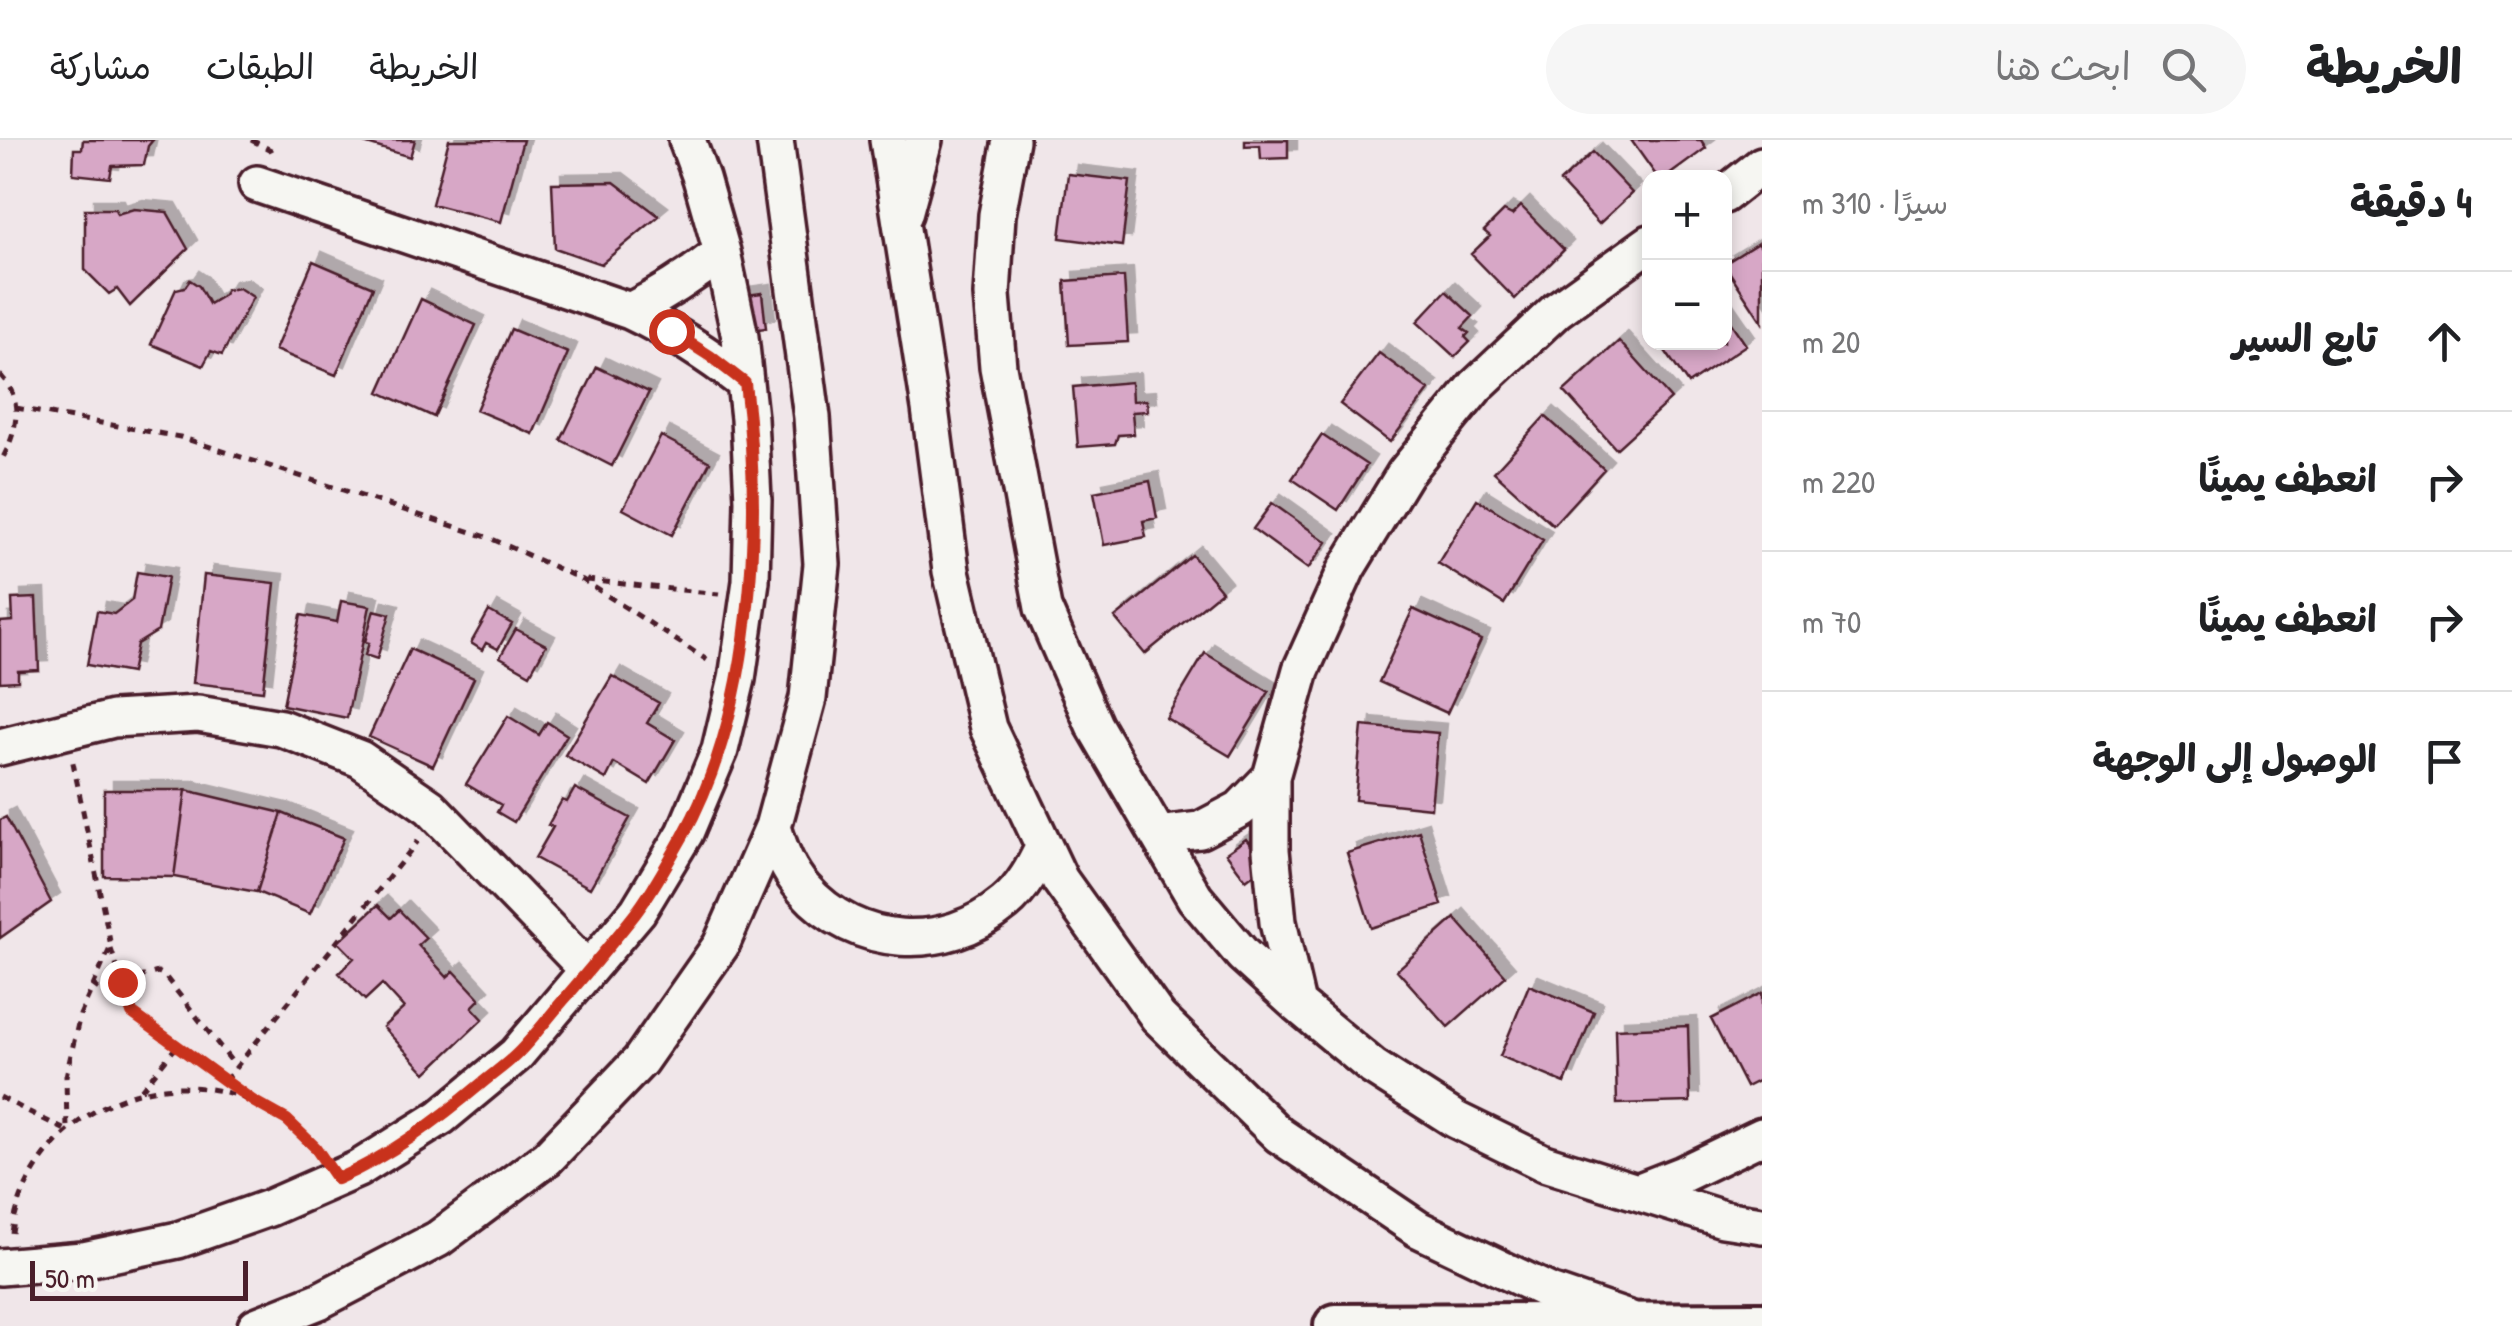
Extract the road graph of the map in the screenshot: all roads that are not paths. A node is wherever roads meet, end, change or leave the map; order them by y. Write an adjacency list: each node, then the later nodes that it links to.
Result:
1 (687, 140): 11 (street)
2 (775, 140): 16 (street)
3 (888, 140): 9 (street)
4 (924, 140): 9 (street)
5 (1012, 140): 17 (street)
6 (1762, 165): 8 (street)
7 (257, 184): 12 (street)
8 (1732, 189)
9 (901, 225): 18 (street)
10 (1642, 250): 15 (street)
11 (722, 252): 12 (street); 13 (street)
12 (630, 311): 13 (street)
13 (745, 383): 21 (street)
14 (1, 746): 21 (street)
15 (1272, 777): 17 (street); 19 (street)
16 (772, 828): 18 (street); 29 (street)
17 (1158, 835): 20 (street)
18 (1044, 846): 27 (street)
19 (1278, 922): 20 (street); 22 (street)
20 (1231, 942): 22 (street)
21 (588, 970): 26 (street)
22 (1297, 1004): 24 (street)
23 (1762, 1136): 24 (street)
24 (1637, 1192): 25 (street)
25 (1762, 1225)
26 (5, 1267)
27 (1644, 1324): 28 (main road); 30 (main road)
28 (1762, 1324)
29 (256, 1326)
30 (1336, 1326)

